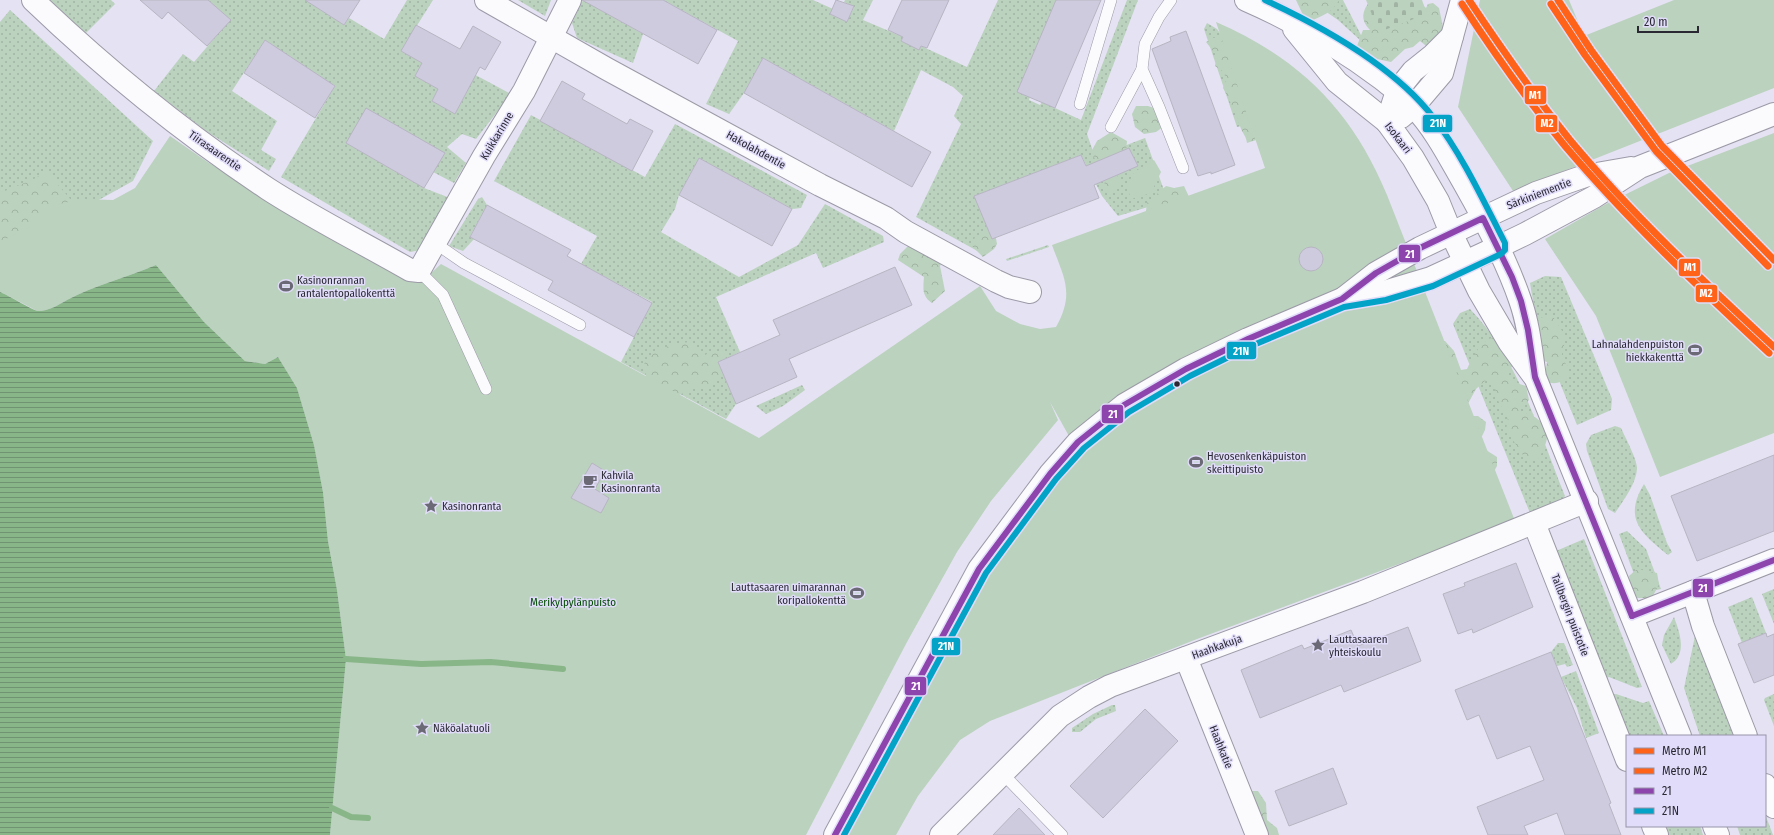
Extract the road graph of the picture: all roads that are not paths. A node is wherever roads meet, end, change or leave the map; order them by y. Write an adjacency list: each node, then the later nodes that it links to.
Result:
1 (33, 0): 25 (street, Tiirasaarentie)
2 (486, 0): 10 (street, Hakolahdentie)
3 (570, 0): 10 (street, Kuikkarinne)
4 (1111, 0): 13 (lane)
5 (1171, 0): 11 (lane)
6 (1462, 0): 9 (street)
7 (1254, 2): 8 (street, Isokaari)
8 (1285, 19): 12 (street, Isokaari); 16 (street, Isokaari)
9 (1454, 34): 12 (street); 14 (street)
10 (552, 36): 22 (street, Kuikkarinne); 26 (street, Hakolahdentie)
11 (1142, 69): 17 (lane); 19 (lane)
12 (1397, 91): 14 (street, Isokaari); 16 (street)
13 (1080, 104)
14 (1414, 106): 16 (street); 20 (street, Isokaari)
15 (1774, 114): 18 (street, Särkiniementie)
16 (1387, 122): 21 (street, Isokaari)
17 (1111, 127)
18 (1640, 167): 20 (street, Särkiniementie); 23 (street, Särkiniementie)
19 (1183, 168)
20 (1483, 218): 21 (street, Särkiniementie); 23 (street, Isokaari)
21 (1451, 233): 24 (street, Isokaari); 27 (street, Särkiniementie)
22 (435, 243): 25 (street, Kuikkarinne); 28 (lane)
23 (1498, 247): 24 (street, Särkiniementie); 29 (street)
24 (1465, 262): 27 (street, Särkiniementie); 29 (street)
25 (419, 271): 30 (lane)
26 (1030, 292)
27 (1342, 300): 43 (street, Särkiniementie)
28 (580, 326)
29 (1535, 377): 31 (street)
30 (486, 389)
31 (1586, 502): 32 (street); 35 (street)
32 (1534, 523): 36 (street, Haahkakuja); 39 (street, Tallbergin puistotie)
33 (1774, 560): 34 (street)
34 (1693, 592): 35 (street); 38 (street)
35 (1632, 616): 37 (street)
36 (1186, 658): 40 (street, Haahkakuja); 46 (street, Haahkatie)
37 (1680, 735)
38 (1746, 735)
39 (1626, 757)
40 (1003, 774): 44 (street, Haahkakuja); 45 (lane)
41 (1766, 787): 42 (street)
42 (1774, 807)
43 (835, 835)
44 (942, 835)
45 (1062, 835)
46 (1257, 835)

